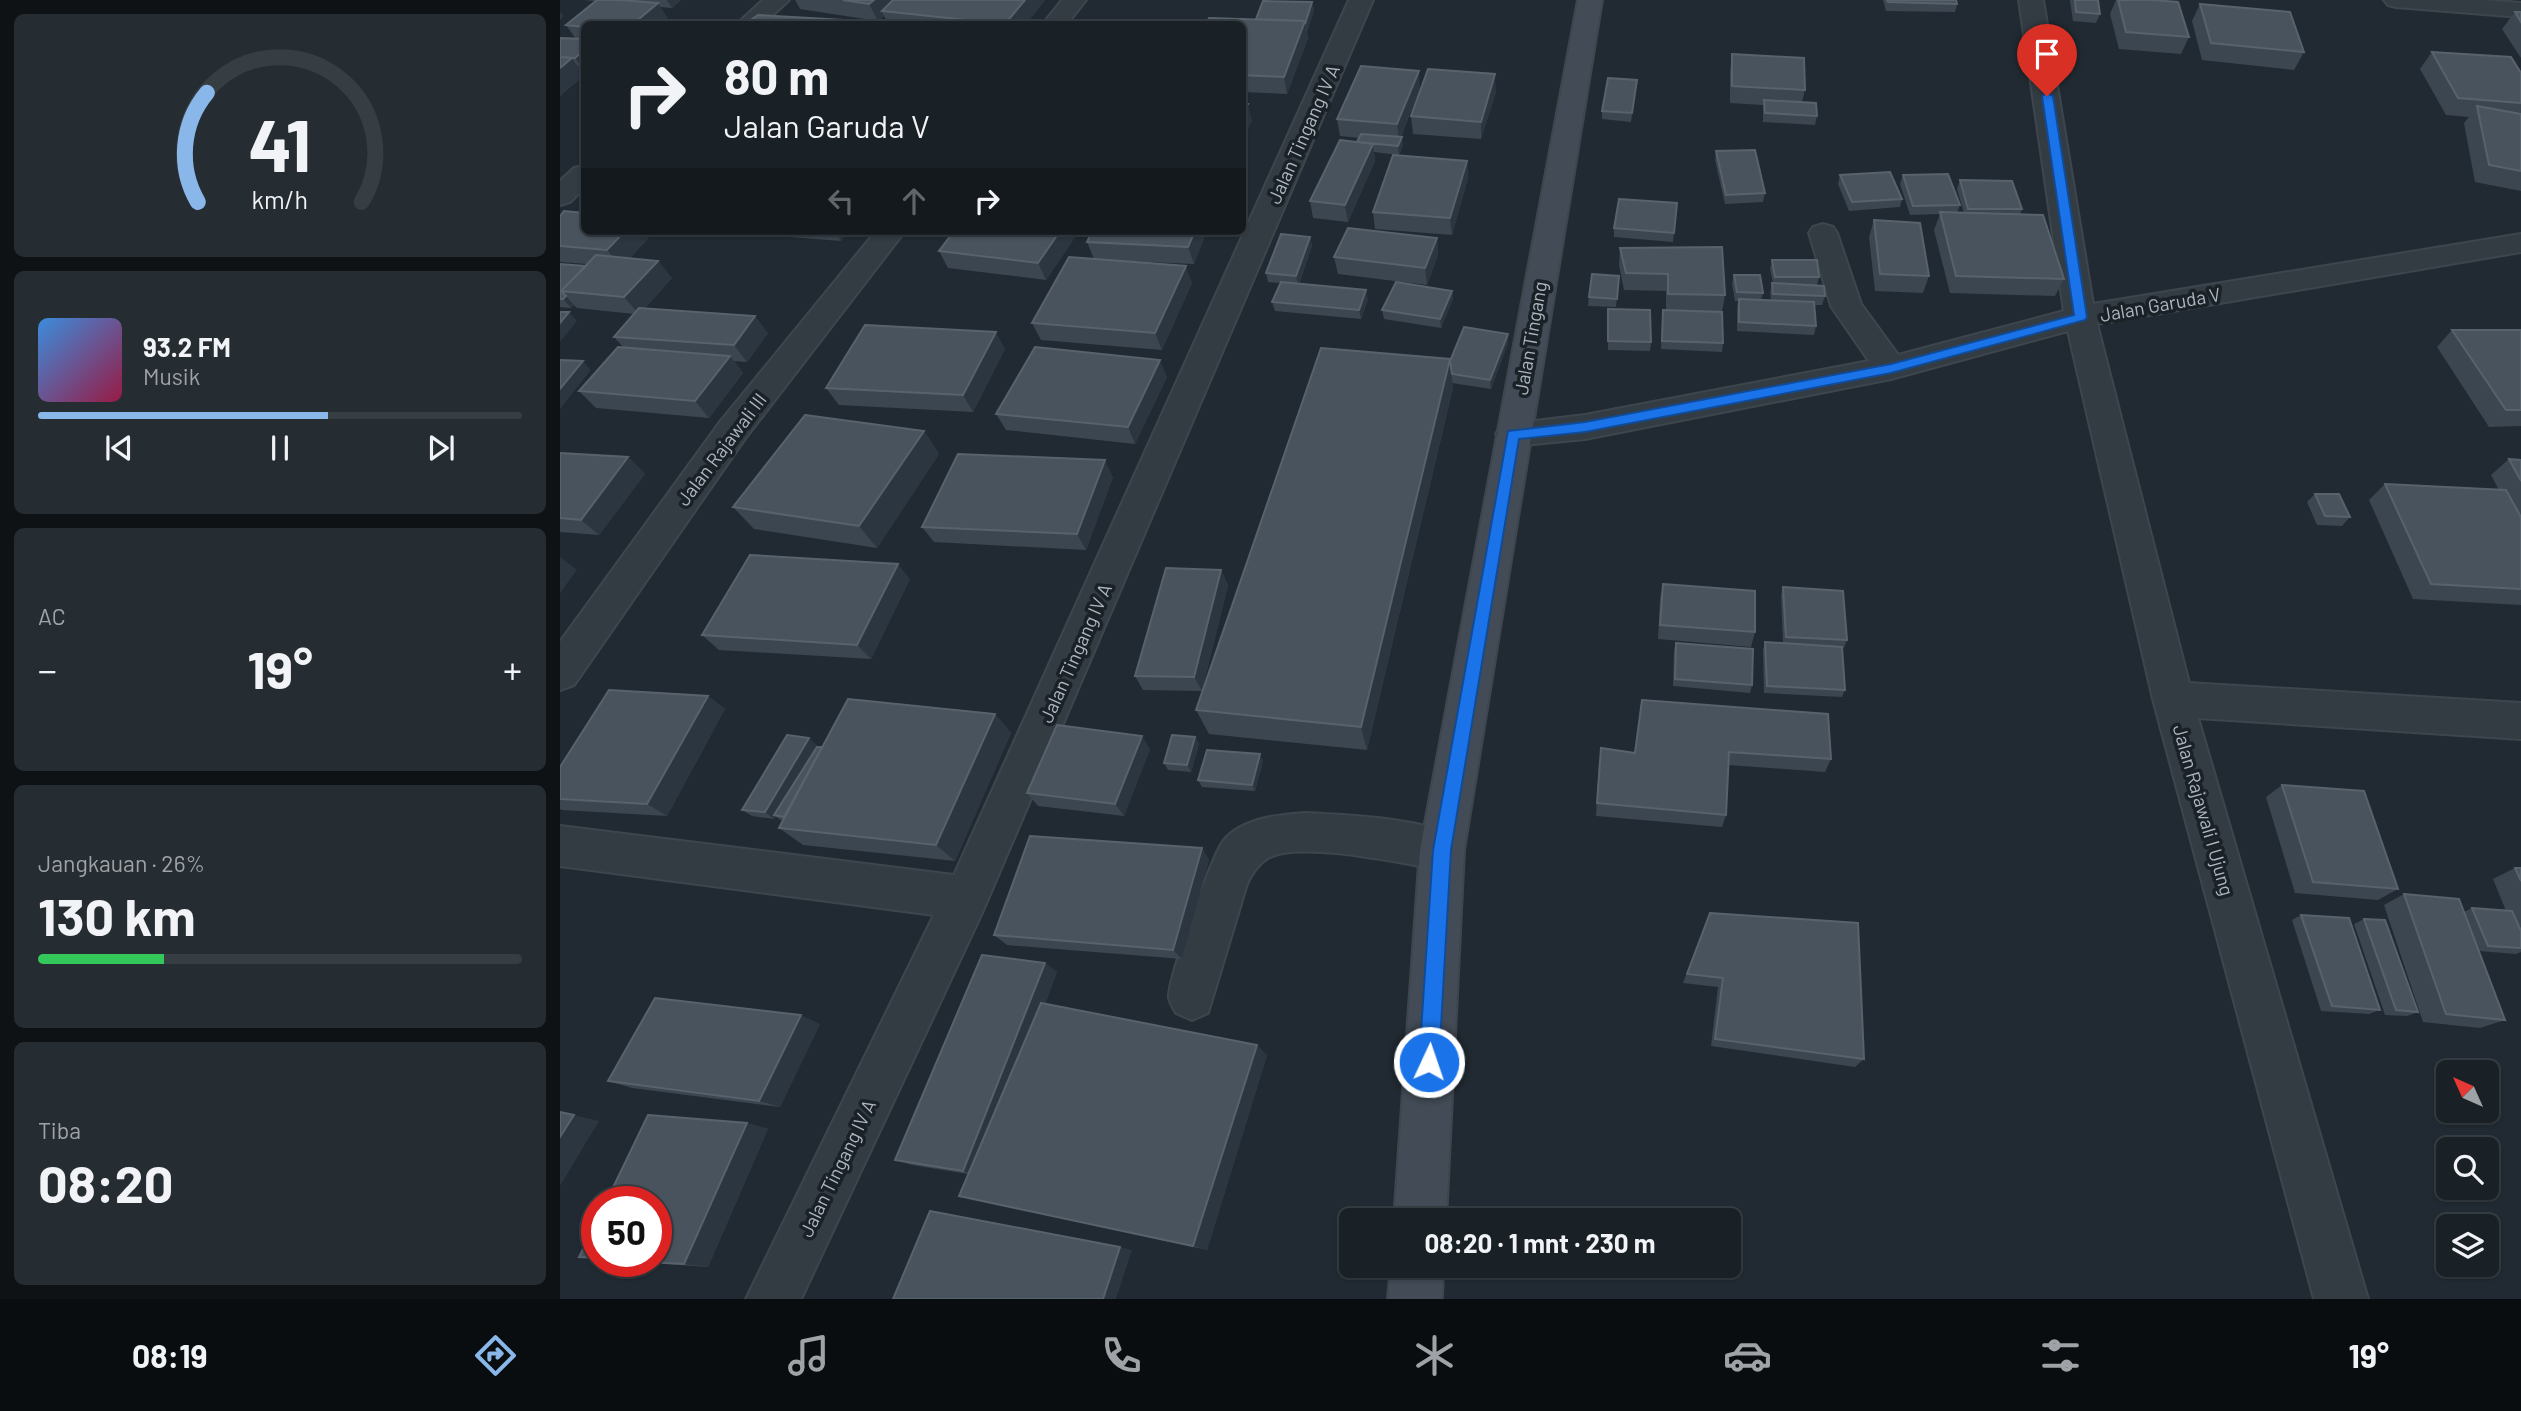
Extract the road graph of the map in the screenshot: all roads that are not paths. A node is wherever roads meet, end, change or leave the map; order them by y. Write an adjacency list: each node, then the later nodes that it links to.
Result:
1 (776, 0): 8 (street)
2 (1074, 0): 9 (street)
3 (1362, 0): 23 (street, Jalan Tingang IV A)
4 (1590, 0): 17 (main road, Jalan Tingang)
5 (2031, 0): 15 (street, Jalan Rajawali I Ujung)
6 (2396, 0): 7 (street)
7 (2521, 10)
8 (753, 21)
9 (1057, 21)
10 (581, 177): 11 (street)
11 (560, 196)
12 (1823, 233): 16 (street)
13 (888, 235): 18 (street, Jalan Rajawali III)
14 (2521, 243): 15 (street, Jalan Garuda V)
15 (2080, 317): 16 (street, Jalan Garuda V); 19 (street, Jalan Rajawali I Ujung)
16 (1891, 368): 17 (street, Jalan Garuda V)
17 (1513, 434): 22 (main road, Jalan Tingang)
18 (560, 673)
19 (2173, 699): 20 (street); 29 (street, Jalan Rajawali I Ujung)
20 (2521, 721)
21 (560, 846): 23 (street)
22 (1442, 850): 24 (street); 25 (main road, Jalan Tingang)
23 (966, 898): 27 (street, Jalan Tingang IV A)
24 (1192, 997)
25 (1421, 1208)
26 (1416, 1278): 28 (main road)
27 (773, 1299)
28 (1415, 1299)
29 (2341, 1299)

